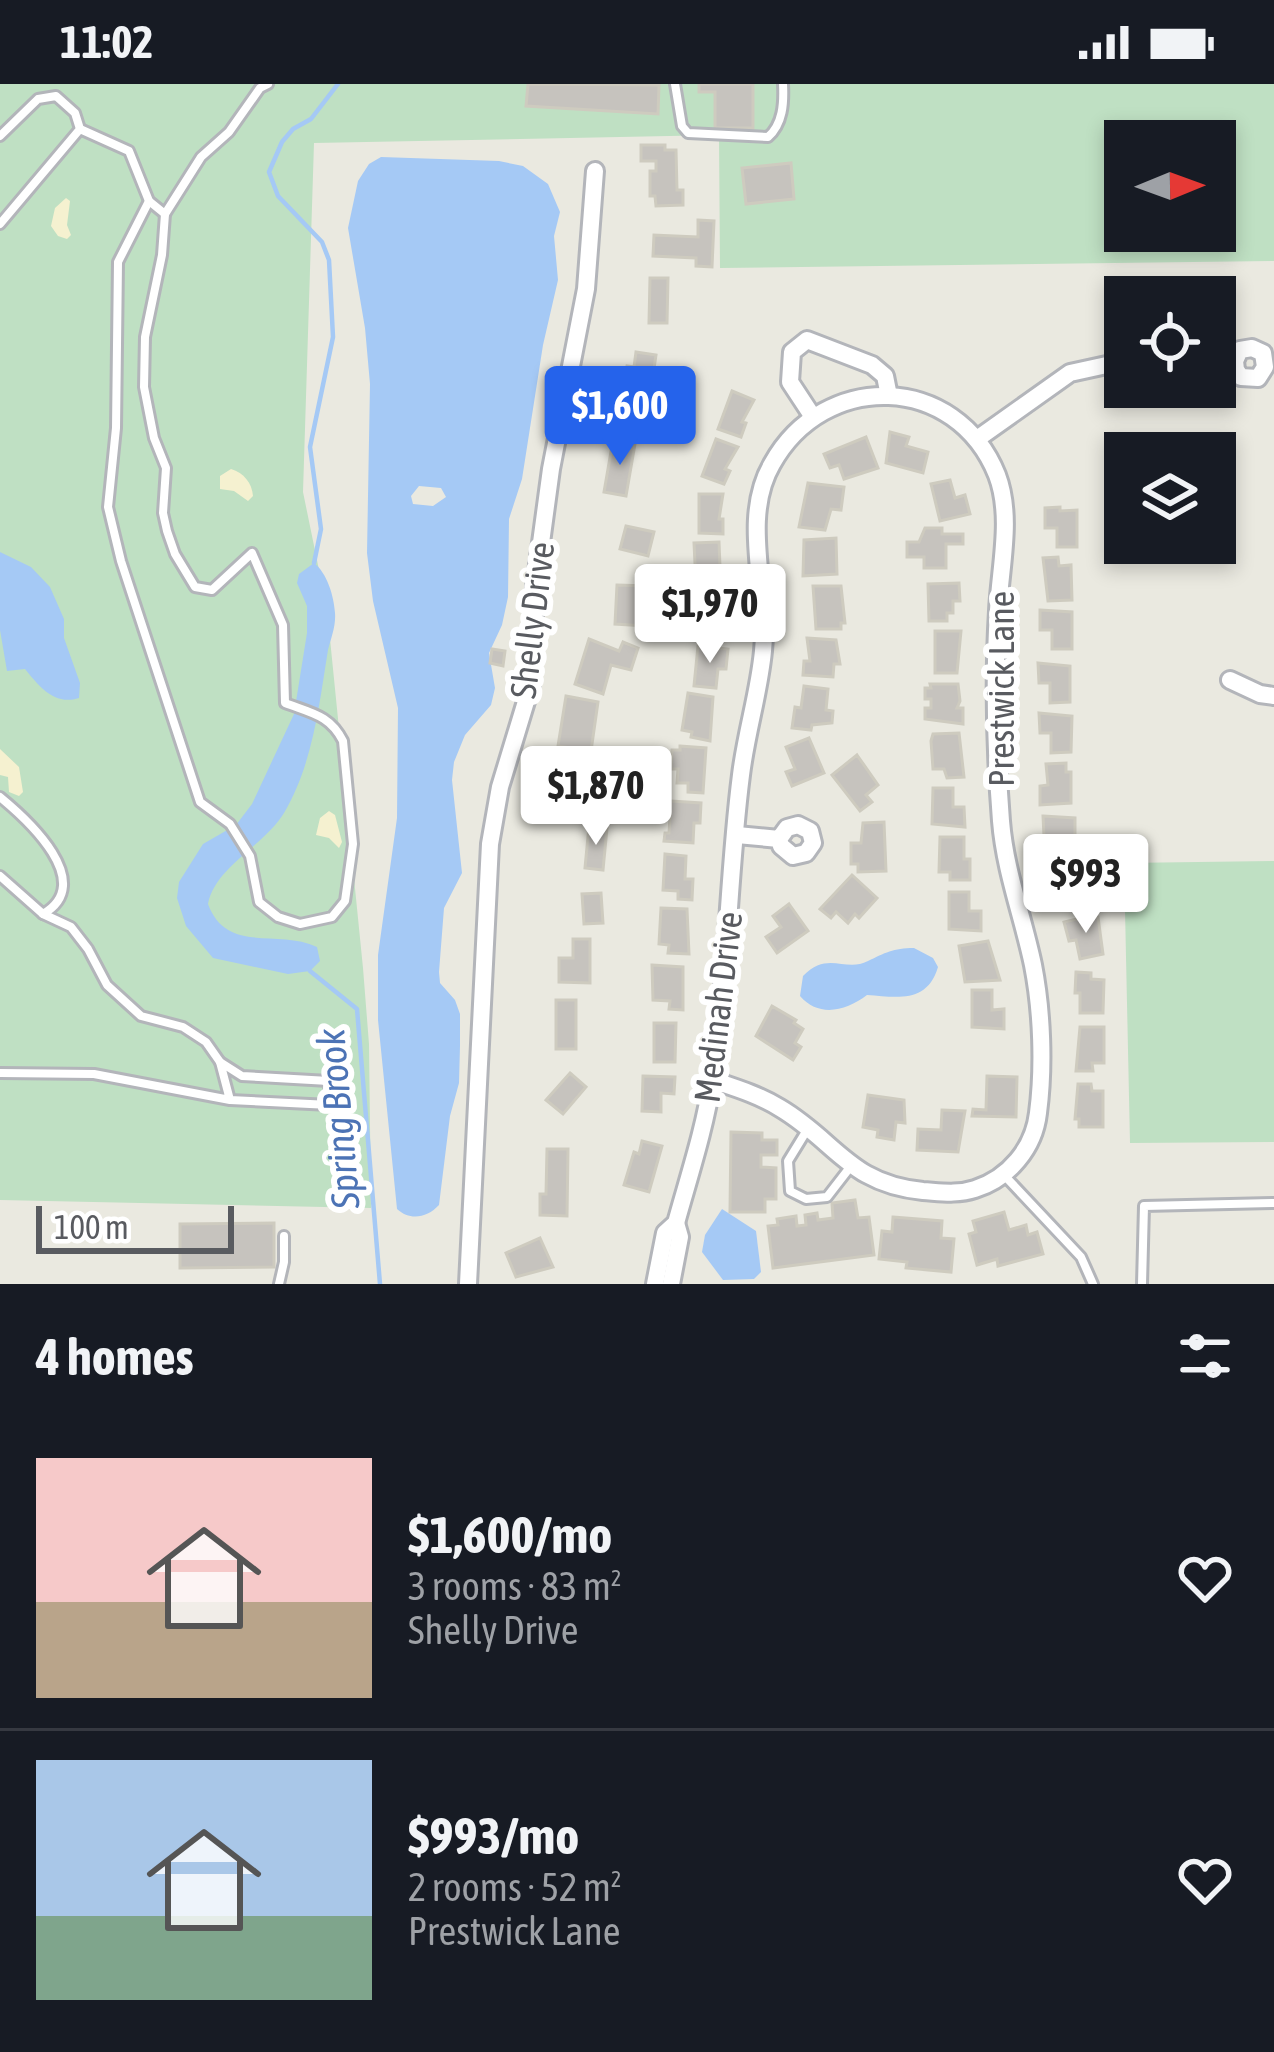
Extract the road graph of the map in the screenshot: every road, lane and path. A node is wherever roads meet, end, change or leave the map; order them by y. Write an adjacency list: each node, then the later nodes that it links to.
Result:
1 (268, 84): 8 (lane)
2 (675, 84): 3 (lane)
3 (783, 84)
4 (80, 130): 5 (lane); 7 (lane); 9 (lane)
5 (0, 136)
6 (596, 171): 32 (street, Shelly Drive)
7 (149, 201): 8 (lane); 8 (lane)
8 (165, 214)
9 (0, 224)
10 (1104, 366): 13 (street)
11 (889, 396): 12 (street); 12 (street); 13 (street)
12 (813, 417): 17 (street, Medinah Drive)
13 (976, 439): 27 (street, Prestwick Lane)
14 (1230, 680): 15 (street)
15 (1274, 696)
16 (0, 797): 20 (lane)
17 (737, 835): 18 (street); 23 (street, Medinah Drive)
18 (779, 839)
19 (0, 876): 20 (lane)
20 (43, 914): 21 (lane)
21 (220, 1062): 24 (lane); 24 (lane)
22 (0, 1072): 24 (lane)
23 (712, 1080): 25 (street); 29 (street, Medinah Drive)
24 (230, 1100)
25 (808, 1129): 26 (street); 26 (lane)
26 (851, 1166): 27 (street)
27 (1002, 1173): 35 (lane)
28 (1274, 1203): 36 (lane)
29 (676, 1223): 33 (street, Medinah Drive); 34 (street, Medinah Drive)
30 (284, 1236): 31 (lane)
31 (279, 1284)
32 (468, 1284)
33 (656, 1284)
34 (671, 1284)
35 (1094, 1284)
36 (1142, 1284)

